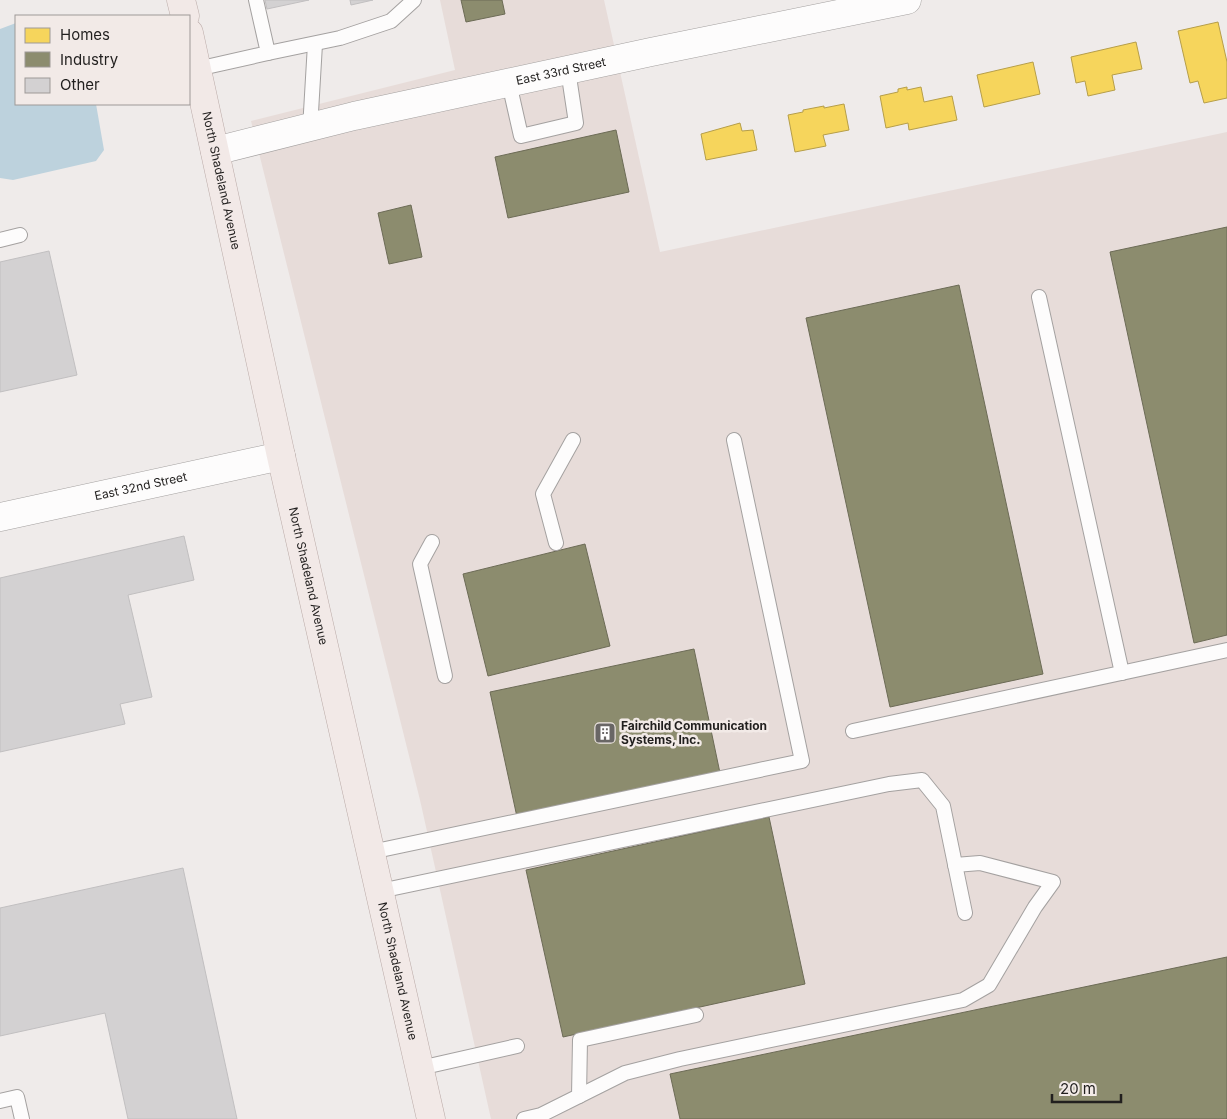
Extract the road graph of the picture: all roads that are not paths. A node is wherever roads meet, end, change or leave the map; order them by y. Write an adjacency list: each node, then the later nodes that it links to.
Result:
1 (181, 0): 5 (main road)
2 (256, 0): 8 (lane)
3 (414, 0): 7 (lane)
4 (896, 1): 10 (street, East 33rd Street)
5 (185, 15)
6 (190, 38): 9 (main road, North Shadeland Avenue)
7 (315, 44): 8 (lane); 12 (lane)
8 (268, 53): 9 (lane)
9 (197, 69): 13 (main road, North Shadeland Avenue)
10 (568, 70): 11 (street, East 33rd Street); 11 (lane)
11 (509, 83): 12 (street, East 33rd Street)
12 (310, 128): 13 (street, East 33rd Street)
13 (216, 151): 19 (main road, North Shadeland Avenue)
14 (20, 235): 15 (lane)
15 (0, 240)
16 (1039, 297): 24 (lane)
17 (574, 440): 22 (lane)
18 (734, 440): 27 (lane)
19 (282, 456): 20 (street, East 32nd Street); 27 (main road, North Shadeland Avenue)
20 (0, 517)
21 (432, 542): 25 (lane)
22 (556, 543)
23 (1227, 650): 24 (lane)
24 (1122, 673): 26 (lane)
25 (445, 676)
26 (852, 731)
27 (371, 852): 29 (main road, North Shadeland Avenue)
28 (955, 865): 29 (lane); 30 (lane); 34 (lane)
29 (380, 890): 33 (main road, North Shadeland Avenue)
30 (965, 913)
31 (696, 1014): 34 (lane)
32 (517, 1046): 33 (lane)
33 (420, 1068): 37 (main road, North Shadeland Avenue)
34 (579, 1096): 38 (lane)
35 (0, 1101): 36 (lane)
36 (22, 1119)
37 (432, 1119)
38 (524, 1119)

